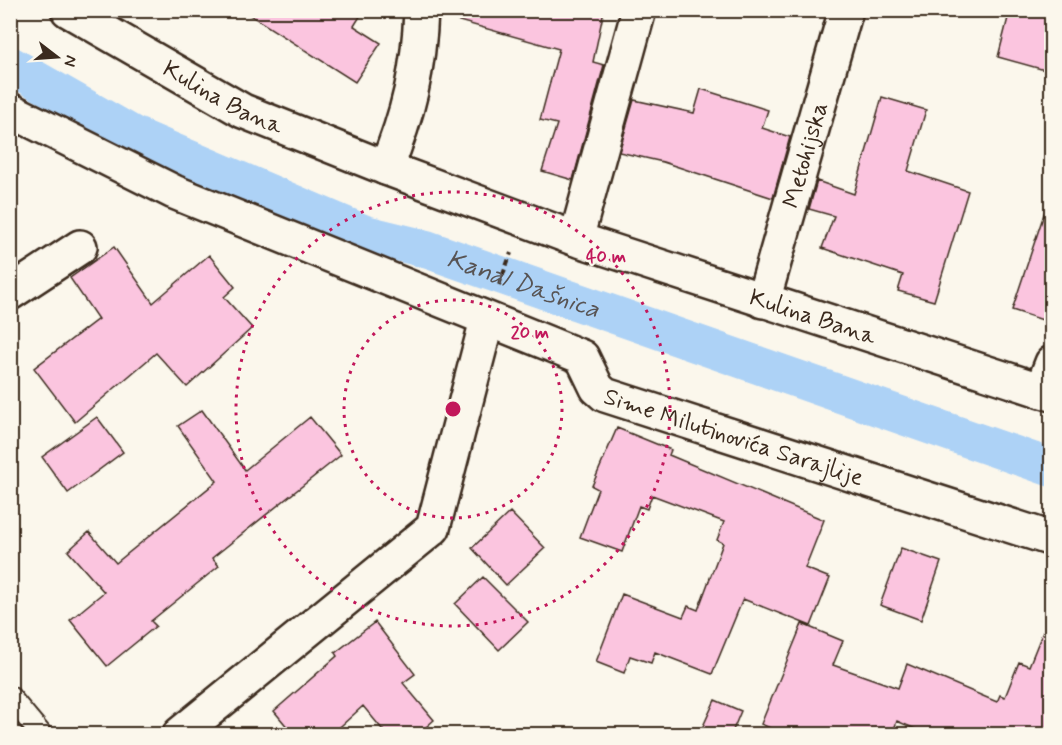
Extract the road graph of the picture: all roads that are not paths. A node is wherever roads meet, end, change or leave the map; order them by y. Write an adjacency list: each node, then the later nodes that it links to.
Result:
1 (68, 10): 6 (street, Kulina Bana)
2 (421, 10): 6 (street)
3 (639, 10): 7 (street)
4 (846, 10): 10 (street, Metohijska)
5 (10, 110): 11 (street, Sime Milutinovića Sarajlije)
6 (386, 168): 7 (street, Kulina Bana)
7 (576, 239): 10 (street, Kulina Bana)
8 (80, 247): 9 (street)
9 (10, 293)
10 (763, 301): 12 (street, Kulina Bana)
11 (492, 306): 13 (street, Sime Milutinovića Sarajlije); 16 (street)
12 (1048, 382)
13 (1052, 539)
14 (10, 697): 15 (lane)
15 (41, 735)
16 (180, 735)

